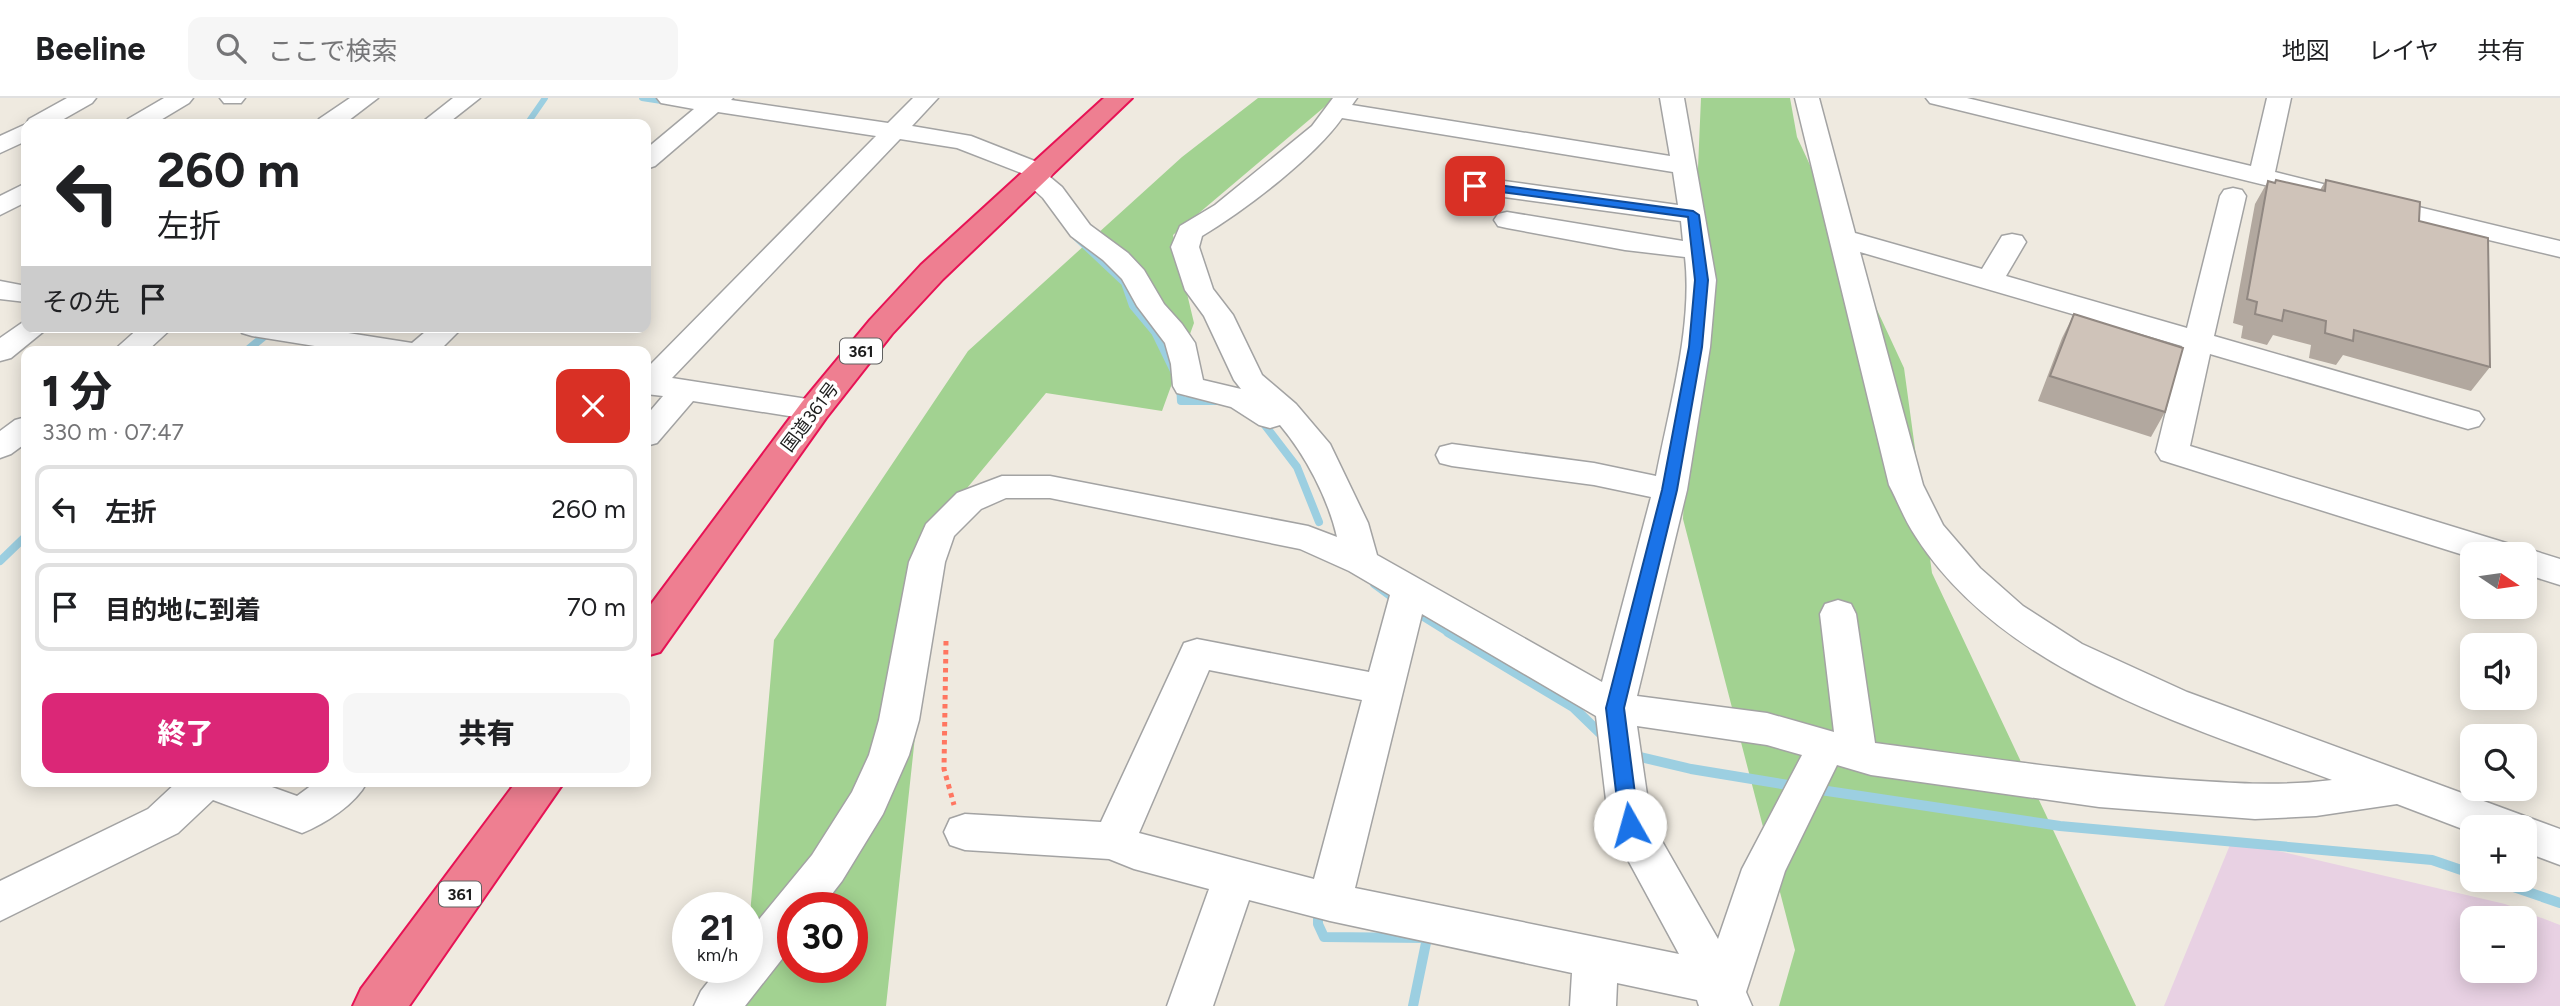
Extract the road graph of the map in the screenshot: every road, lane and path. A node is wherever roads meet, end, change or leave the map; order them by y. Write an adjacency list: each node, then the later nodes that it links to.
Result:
1 (84, 98): 15 (street)
2 (181, 98): 16 (street)
3 (366, 98): 17 (street)
4 (468, 98): 18 (street)
5 (669, 98): 14 (street)
6 (926, 98): 19 (street)
7 (1119, 98): 24 (highway, 国道361号 / 361)
8 (1672, 98): 23 (street)
9 (1807, 98): 32 (street)
10 (1938, 98): 12 (street)
11 (2278, 98): 25 (street)
12 (1972, 102): 25 (street)
13 (1340, 104): 23 (street); 59 (street)
14 (713, 105): 19 (street); 22 (street)
15 (47, 119)
16 (145, 119)
17 (335, 119)
18 (443, 119)
19 (893, 132): 24 (street); 48 (street)
20 (21, 134): 21 (street)
21 (0, 146)
22 (651, 157)
23 (1685, 166): 30 (street)
24 (1037, 175): 51 (highway, 国道361号 / 361); 59 (street)
25 (2261, 176): 34 (street)
26 (1475, 186): 30 (street)
27 (21, 194): 29 (street)
28 (2233, 196): 47 (street)
29 (0, 207)
30 (1693, 215): 35 (street)
31 (1507, 220): 35 (street)
32 (1843, 238): 36 (street); 73 (street)
33 (2012, 242): 36 (street)
34 (2560, 249)
35 (1697, 250): 57 (street)
36 (1990, 281): 47 (street)
37 (0, 290): 38 (street)
38 (21, 293)
39 (27, 333): 46 (street)
40 (151, 333): 43 (street)
41 (292, 333): 44 (street)
42 (442, 333): 45 (street)
43 (135, 346)
44 (373, 346)
45 (427, 346)
46 (0, 352)
47 (2196, 354): 52 (street); 58 (street)
48 (651, 380)
49 (651, 385): 50 (street)
50 (685, 390): 51 (street); 53 (street)
51 (814, 410): 64 (highway, 国道361号 / 361)
52 (2468, 419)
53 (651, 430)
54 (21, 432): 55 (street)
55 (0, 447)
56 (1452, 455): 57 (street)
57 (1670, 490): 67 (street)
58 (2462, 542)
59 (1362, 562): 62 (street); 80 (street)
60 (2538, 565): 61 (street)
61 (2560, 572)
62 (1409, 591): 66 (street); 67 (street)
63 (1838, 614): 68 (street)
64 (651, 634)
65 (946, 634): 75 (path)
66 (1384, 690): 77 (street); 82 (street)
67 (1615, 708): 68 (street); 85 (street)
68 (1842, 750): 73 (street); 85 (street)
69 (201, 787): 81 (street)
70 (221, 787): 71 (street)
71 (340, 787)
72 (538, 787): 86 (highway, 361)
73 (2399, 787): 74 (street)
74 (2473, 815)
75 (973, 833): 77 (street)
76 (2537, 838): 78 (street)
77 (1114, 841): 79 (street)
78 (2560, 847)
79 (1235, 877): 82 (street); 88 (street)
80 (808, 892)
81 (0, 902)
82 (1330, 902): 84 (street)
83 (777, 931): 87 (street)
84 (1596, 959): 85 (street); 89 (street)
85 (1721, 998)
86 (379, 1006)
87 (717, 1006)
88 (1190, 1006)
89 (1593, 1006)

